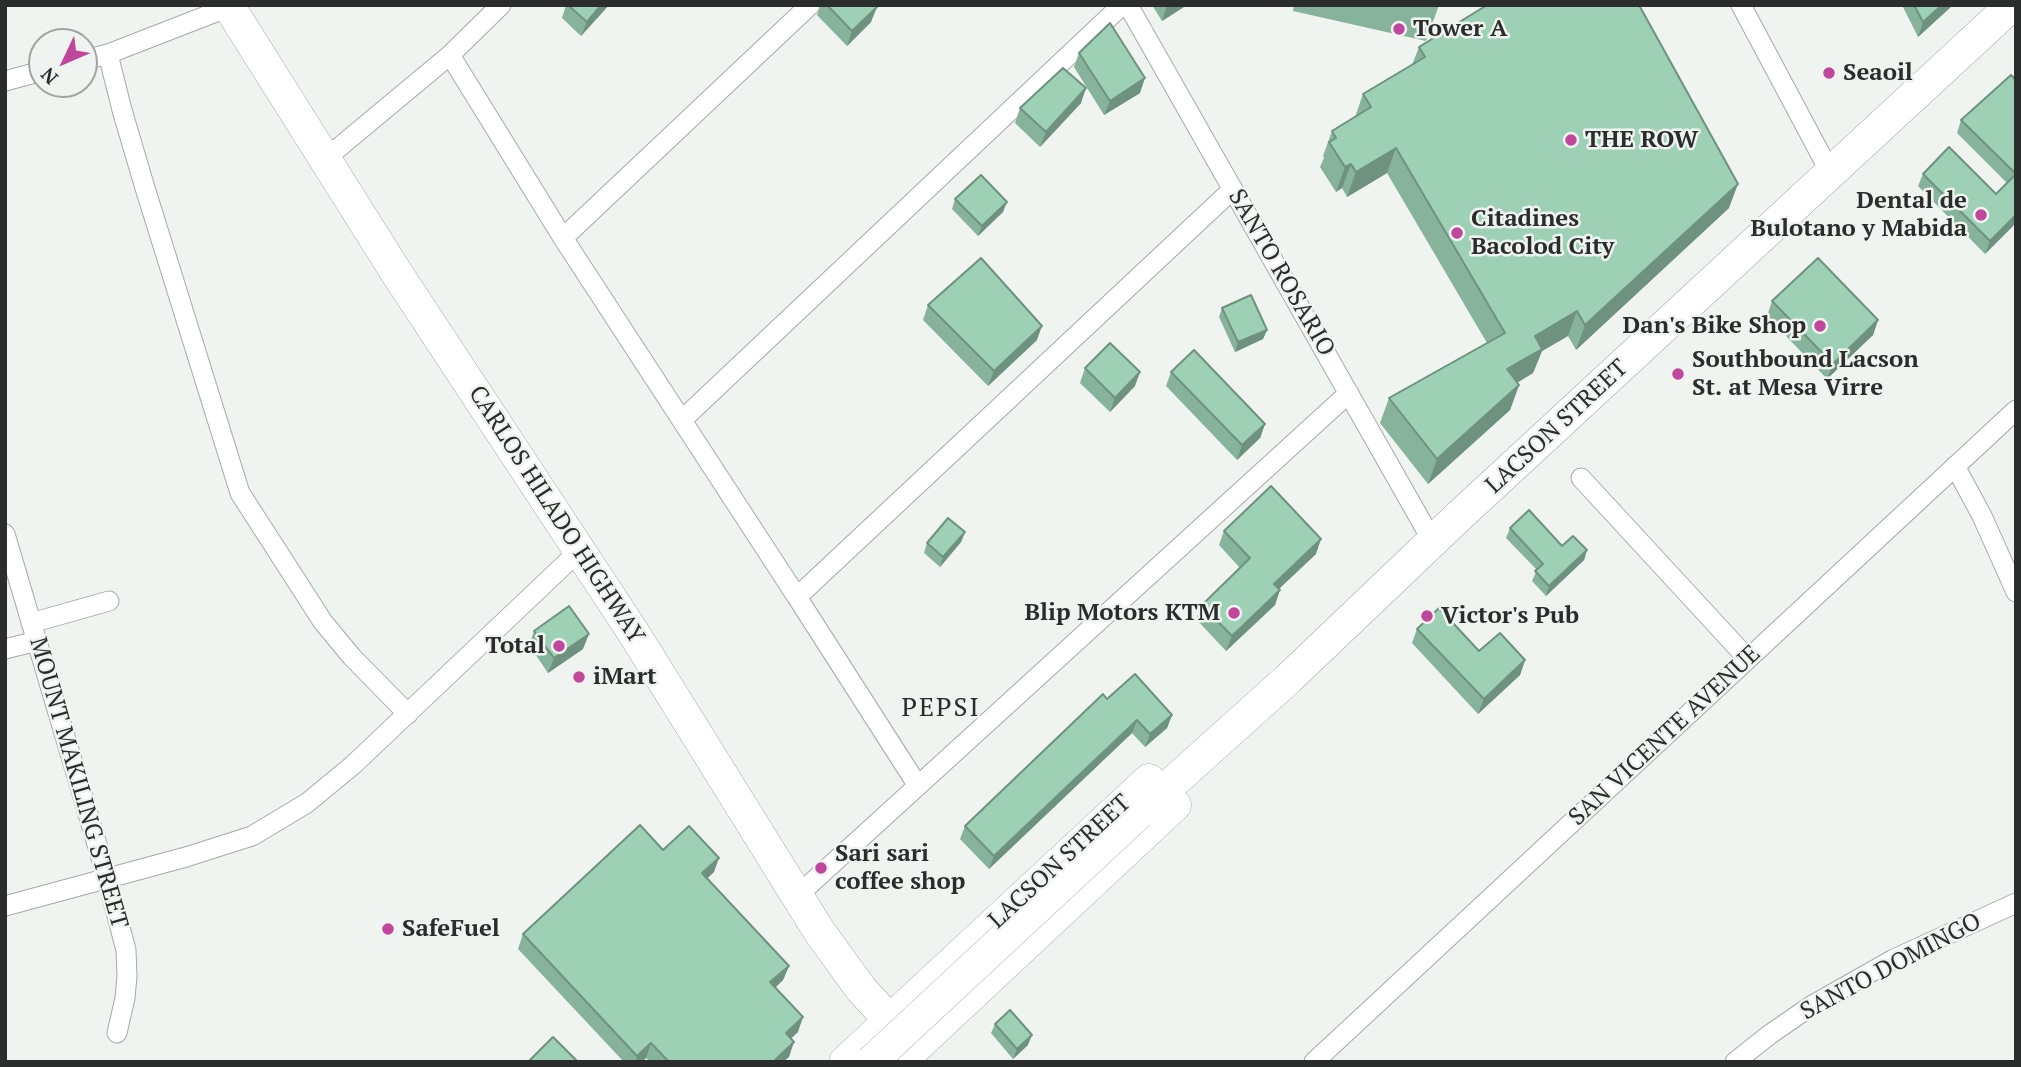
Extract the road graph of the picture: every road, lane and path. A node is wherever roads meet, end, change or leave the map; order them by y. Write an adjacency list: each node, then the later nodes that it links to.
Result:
1 (501, 5): 9 (street)
2 (810, 5): 16 (street)
3 (1122, 5): 19 (street)
4 (1128, 5): 15 (street, SANTO ROSARIO)
5 (1741, 5): 14 (street)
6 (2012, 5): 14 (main road, LACSON STREET)
7 (228, 6): 8 (street); 13 (main road, CARLOS HILADO HIGHWAY)
8 (108, 54): 10 (street); 32 (street)
9 (450, 55): 13 (street); 16 (street)
10 (98, 56)
11 (28, 75): 12 (street)
12 (5, 81)
13 (325, 159): 24 (main road, CARLOS HILADO HIGHWAY)
14 (1830, 172): 23 (main road, LACSON STREET)
15 (1233, 189): 17 (street, SANTO ROSARIO); 26 (street)
16 (563, 238): 19 (street)
17 (1349, 393): 23 (street, SANTO ROSARIO); 33 (street)
18 (2016, 410): 20 (street, SAN VICENTE AVENUE)
19 (683, 418): 26 (street)
20 (1955, 466): 25 (street); 30 (street, SAN VICENTE AVENUE)
21 (1581, 478): 30 (street)
22 (5, 534): 28 (street, MOUNT MAKILING STREET)
23 (1433, 542): 31 (main road, LACSON STREET)
24 (580, 550): 32 (street); 35 (main road, CARLOS HILADO HIGHWAY)
25 (2016, 592)
26 (797, 597): 33 (street)
27 (109, 601): 28 (street)
28 (34, 632): 29 (street); 34 (street, MOUNT MAKILING STREET)
29 (5, 649)
30 (1748, 659): 43 (street, SAN VICENTE AVENUE)
31 (1288, 679): 38 (main road, LACSON STREET); 40 (main road, LACSON STREET); 42 (main road, LACSON STREET, bridge)
32 (408, 713): 34 (street)
33 (918, 786): 35 (street)
34 (107, 878): 37 (street); 39 (street, MOUNT MAKILING STREET)
35 (797, 896): 38 (main road, CARLOS HILADO HIGHWAY)
36 (2016, 902): 44 (street, SANTO DOMINGO)
37 (5, 906)
38 (890, 1020): 40 (main road, CARLOS HILADO HIGHWAY); 41 (main road, LACSON STREET)
39 (117, 1033)
40 (907, 1055)
41 (845, 1062)
42 (871, 1062)
43 (1314, 1062)
44 (1735, 1062)

